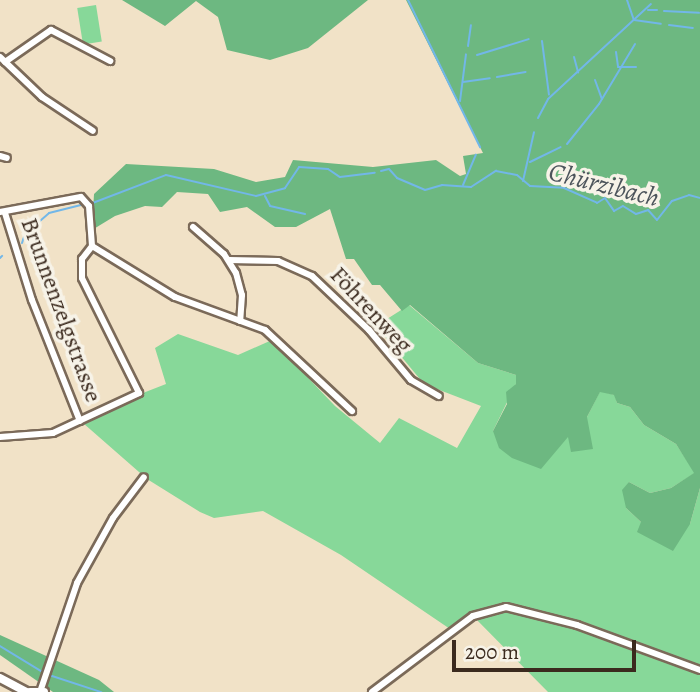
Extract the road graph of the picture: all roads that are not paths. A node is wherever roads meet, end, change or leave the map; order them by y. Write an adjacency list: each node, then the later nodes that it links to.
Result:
1 (3, 59): 2 (street); 3 (street)
2 (110, 61)
3 (93, 131)
4 (2, 213): 6 (street); 11 (street, Brunnenzelgstrasse)
5 (193, 228): 7 (street)
6 (92, 246): 8 (street); 11 (street)
7 (229, 260): 8 (street); 9 (street, Föhrenweg)
8 (240, 321): 10 (street)
9 (439, 396)
10 (352, 411)
11 (80, 421): 12 (street)
12 (0, 437)
13 (144, 477): 16 (street)
14 (700, 670): 18 (street)
15 (0, 678): 17 (street)
16 (42, 691): 17 (street)
17 (28, 692)
18 (372, 692)

